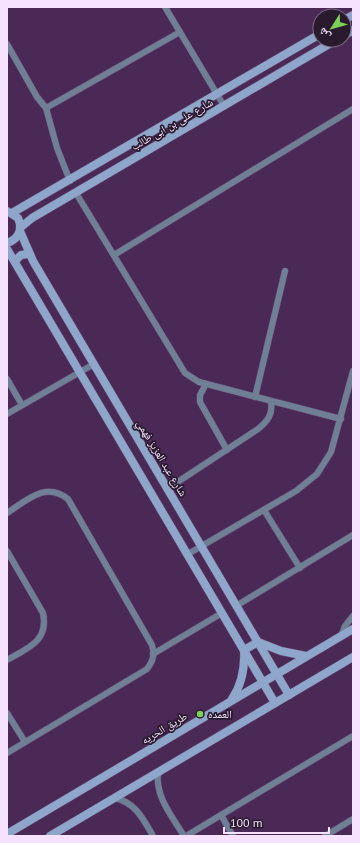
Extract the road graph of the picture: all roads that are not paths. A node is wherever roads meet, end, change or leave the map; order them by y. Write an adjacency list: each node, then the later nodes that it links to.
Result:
1 (165, 7): 2 (street)
2 (180, 32): 6 (street); 8 (street)
3 (312, 39): 6 (street, شارع على بن ابى طالب)
4 (7, 44): 8 (street)
5 (322, 48): 7 (street, شارع على بن ابى طالب)
6 (217, 95): 7 (street); 10 (street, شارع على بن ابى طالب)
7 (224, 106): 11 (street, شارع على بن ابى طالب)
8 (46, 108): 10 (street)
9 (353, 109): 19 (street)
10 (70, 181): 12 (street, شارع على بن ابى طالب)
11 (76, 193): 14 (street, شارع على بن ابى طالب); 19 (street)
12 (31, 204): 13 (street, شارع على بن ابى طالب); 14 (street)
13 (10, 212): 15 (street, شارع عبد العزيز فهمي)
14 (38, 215): 15 (street, شارع على بن ابى طالب)
15 (20, 230): 16 (street, شارع على بن ابى طالب); 18 (street, شارع عبد العزيز فهمي)
16 (7, 243)
17 (7, 249): 20 (street)
18 (28, 254): 20 (street); 22 (street, شارع عبد العزيز فهمي)
19 (114, 255): 26 (street)
20 (15, 260): 23 (street)
21 (285, 271): 27 (street)
22 (94, 364): 23 (street); 33 (street, شارع عبد العزيز فهمي)
23 (80, 372): 29 (street); 39 (street)
24 (353, 372): 31 (street)
25 (7, 379): 29 (street)
26 (206, 384): 27 (street); 32 (street)
27 (255, 396): 28 (street)
28 (271, 401): 31 (street); 32 (street)
29 (22, 405): 30 (street)
30 (7, 414)
31 (341, 419): 34 (street)
32 (227, 450): 33 (street)
33 (167, 489): 37 (street, شارع عبد العزيز فهمي)
34 (264, 510): 37 (street); 40 (street)
35 (7, 513): 48 (street)
36 (353, 536): 40 (street)
37 (201, 546): 39 (street); 41 (street, شارع عبد العزيز فهمي)
38 (7, 551): 51 (street)
39 (188, 554): 42 (street)
40 (300, 568): 41 (street)
41 (236, 606): 46 (street, شارع عبد العزيز فهمي)
42 (222, 613): 47 (street); 48 (street)
43 (353, 616): 45 (street)
44 (353, 629): 45 (street, طريق الحريه)
45 (341, 636): 49 (street, طريق الحريه)
46 (258, 642): 47 (street); 49 (street); 52 (street, شارع عبد العزيز فهمي)
47 (244, 650): 53 (street); 55 (street)
48 (153, 654): 59 (street)
49 (306, 656): 52 (street, طريق الحريه)
50 (353, 657): 54 (street)
51 (7, 660)
52 (276, 674): 53 (street, طريق الحريه); 54 (street, شارع عبد العزيز فهمي)
53 (263, 682): 55 (street, طريق الحريه); 56 (street)
54 (289, 695): 56 (street)
55 (230, 702): 65 (street, طريق الحريه)
56 (275, 703): 61 (street)
57 (7, 713): 59 (street)
58 (353, 736): 63 (street)
59 (25, 742): 60 (street)
60 (7, 753)
61 (158, 772): 62 (street); 68 (street)
62 (115, 798): 66 (street); 67 (street)
63 (221, 815): 68 (street); 69 (street)
64 (353, 820): 70 (street)
65 (7, 834)
66 (50, 836)
67 (153, 836)
68 (185, 836)
69 (233, 836)
70 (325, 836)

